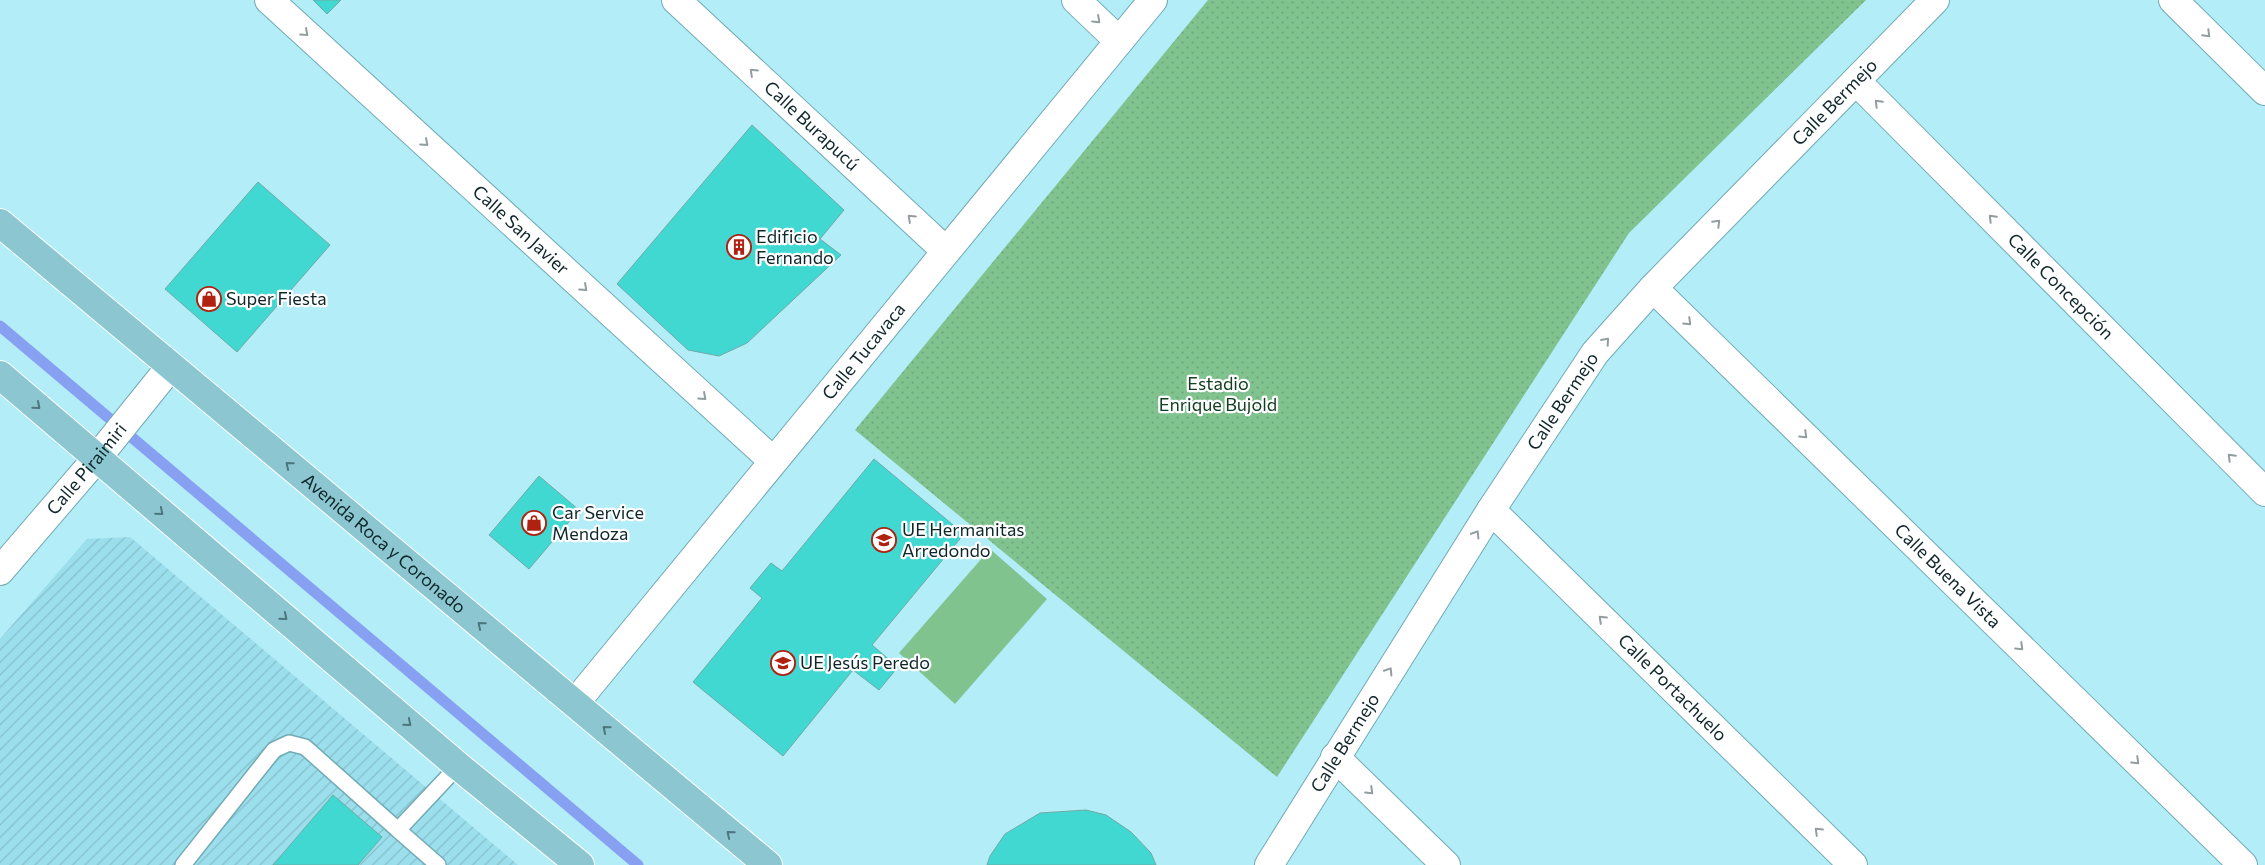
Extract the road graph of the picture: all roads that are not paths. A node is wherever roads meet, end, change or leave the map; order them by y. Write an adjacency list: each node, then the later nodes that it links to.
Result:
1 (269, 0): 16 (street, Calle San Javier, one-way to 16)
2 (676, 0): 11 (street, Calle Burapucú, one-way to 2)
3 (1076, 0): 7 (street, one-way to 7)
4 (1153, 0): 7 (street, Calle Tucavaca)
5 (1936, 0): 8 (street, Calle Bermejo)
6 (2172, 0): 9 (street, one-way to 9)
7 (1119, 41): 11 (street, Calle Tucavaca)
8 (1856, 81): 12 (street, Calle Bermejo, one-way to 8); 17 (street, Calle Concepción, one-way to 8)
9 (2265, 92)
10 (0, 223): 13 (main road, Avenida Roca y Coronado)
11 (946, 251): 16 (street, Calle Tucavaca)
12 (1653, 288): 18 (street, Calle Bermejo, one-way to 12); 31 (street, Calle Buena Vista, one-way to 31)
13 (171, 366): 15 (street, Calle Piraimiri); 20 (main road, Avenida Roca y Coronado, one-way to 13)
14 (0, 375): 15 (main road, one-way to 15)
15 (104, 448): 19 (street, Calle Piraimiri); 22 (main road, one-way to 22)
16 (774, 461): 20 (street, Calle Tucavaca)
17 (2265, 492)
18 (1491, 510): 21 (street, Calle Bermejo, one-way to 18); 30 (street, Calle Portachuelo, one-way to 18)
19 (0, 571)
20 (575, 703): 27 (main road, Avenida Roca y Coronado, one-way to 20)
21 (1335, 757): 28 (street, Calle Bermejo); 29 (street, one-way to 29)
22 (458, 766): 23 (lane); 26 (main road)
23 (398, 830): 24 (lane); 25 (lane)
24 (428, 862)
25 (183, 865)
26 (580, 865)
27 (768, 865)
28 (1269, 865)
29 (1446, 865)
30 (1853, 865)
31 (2243, 865)

